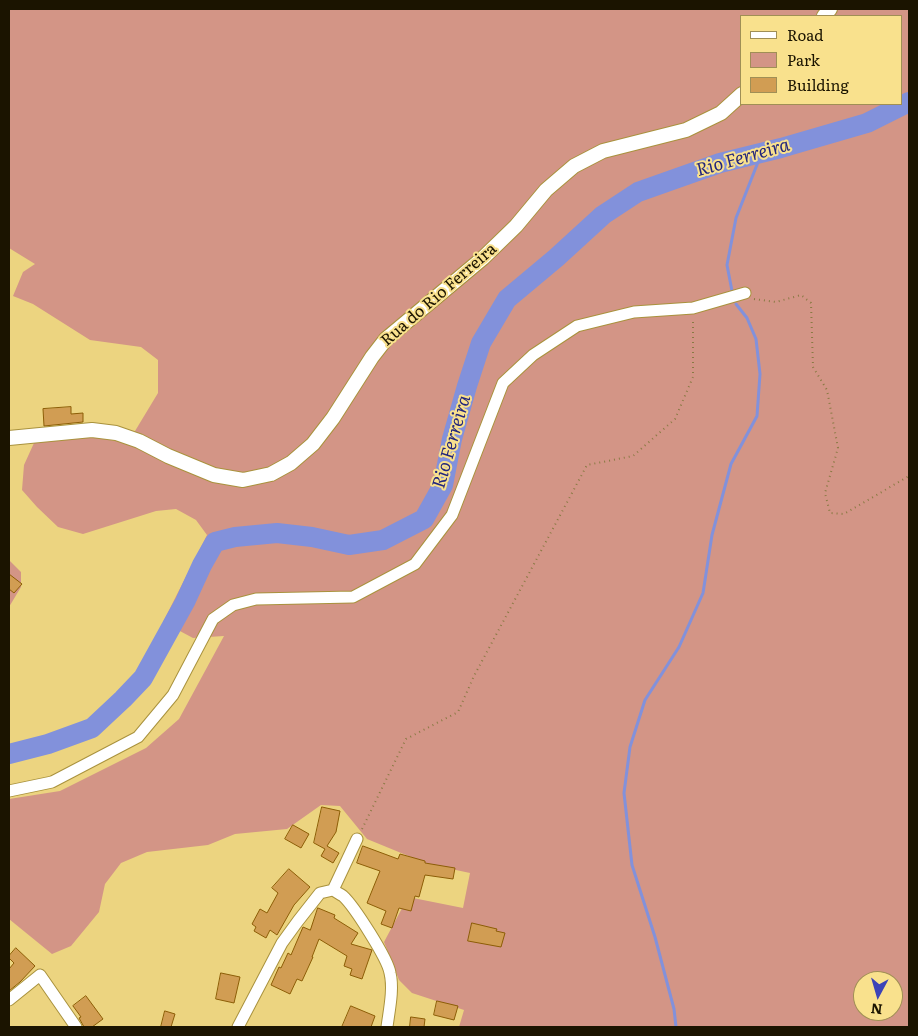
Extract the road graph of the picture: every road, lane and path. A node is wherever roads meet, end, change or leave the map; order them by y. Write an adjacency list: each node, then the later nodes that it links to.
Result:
1 (740, 96): 4 (street, Rua do Rio Ferreira)
2 (745, 294): 3 (street); 5 (path)
3 (693, 308): 6 (street); 7 (path)
4 (9, 438)
5 (909, 476)
6 (9, 791)
7 (357, 838): 8 (street)
8 (333, 890): 11 (street); 12 (street)
9 (9, 1000): 10 (street)
10 (76, 1027)
11 (238, 1027)
12 (387, 1027)

